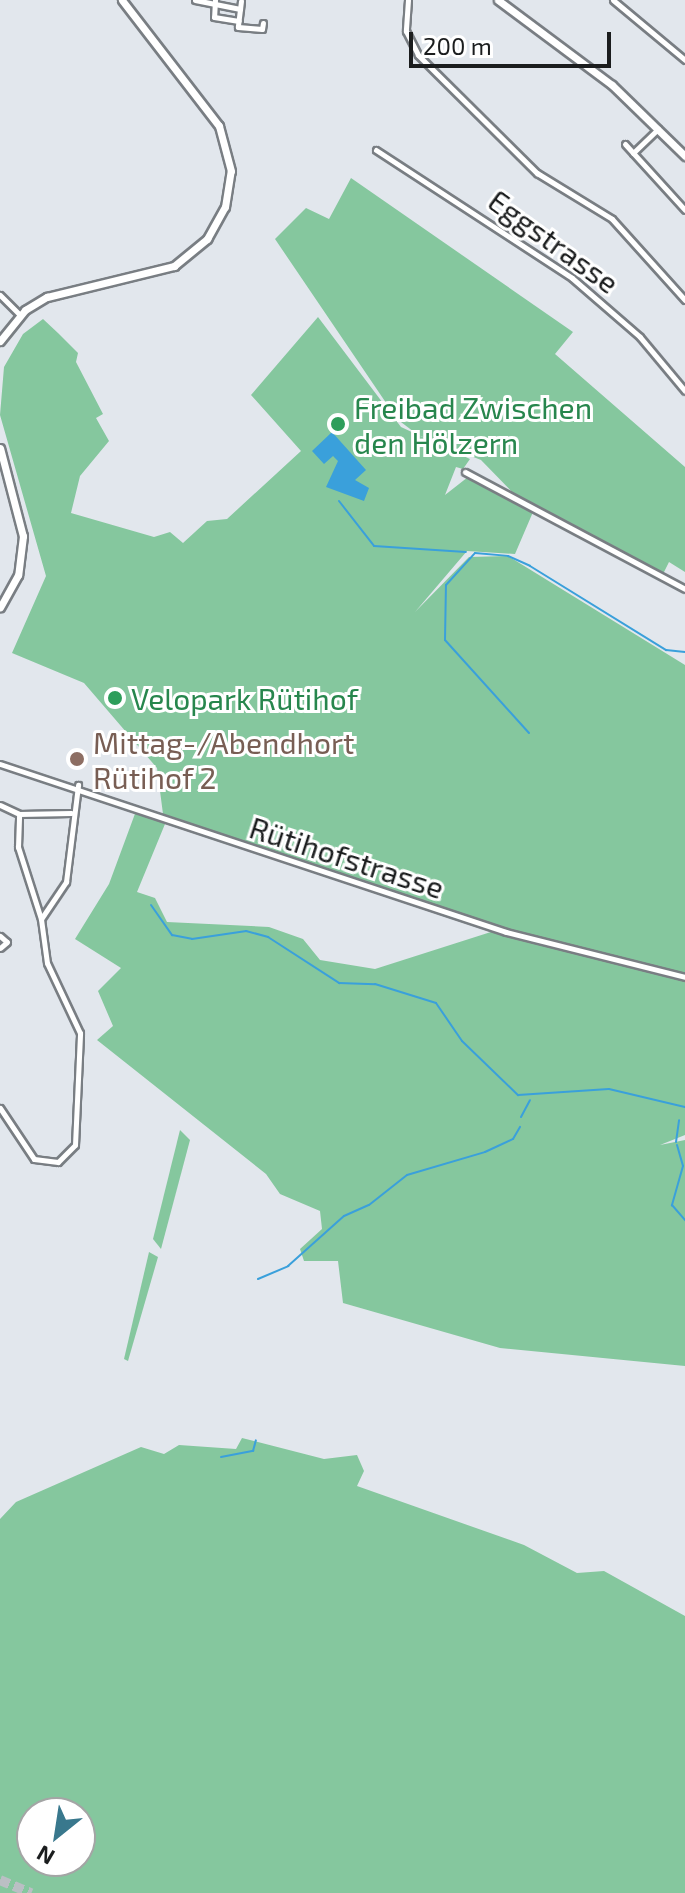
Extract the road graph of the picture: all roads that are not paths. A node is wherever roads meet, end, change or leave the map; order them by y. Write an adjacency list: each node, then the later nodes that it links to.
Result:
1 (122, 0): 20 (main road)
2 (195, 0): 7 (street)
3 (408, 0): 19 (street)
4 (498, 0): 12 (main road)
5 (613, 0): 11 (street)
6 (241, 1): 8 (street)
7 (215, 3): 8 (street); 9 (street)
8 (240, 9): 9 (street)
9 (239, 21): 10 (street)
10 (263, 23)
11 (685, 60)
12 (659, 129): 15 (street); 16 (main road)
13 (625, 144): 15 (street)
14 (376, 150): 22 (street, Eggstrasse)
15 (633, 153): 17 (street)
16 (685, 156)
17 (685, 210)
18 (0, 295): 20 (street)
19 (685, 300)
20 (20, 315): 21 (main road)
21 (0, 341)
22 (685, 391)
23 (0, 448): 26 (main road)
24 (465, 472): 25 (street)
25 (685, 589)
26 (0, 607)
27 (0, 764): 28 (street, Rütihofstrasse)
28 (78, 785): 30 (street); 35 (street, Rütihofstrasse)
29 (0, 805): 31 (street)
30 (71, 813): 31 (street); 32 (street)
31 (19, 814): 32 (street)
32 (41, 919): 36 (street)
33 (0, 936): 34 (street)
34 (0, 948)
35 (685, 977)
36 (0, 1108)

